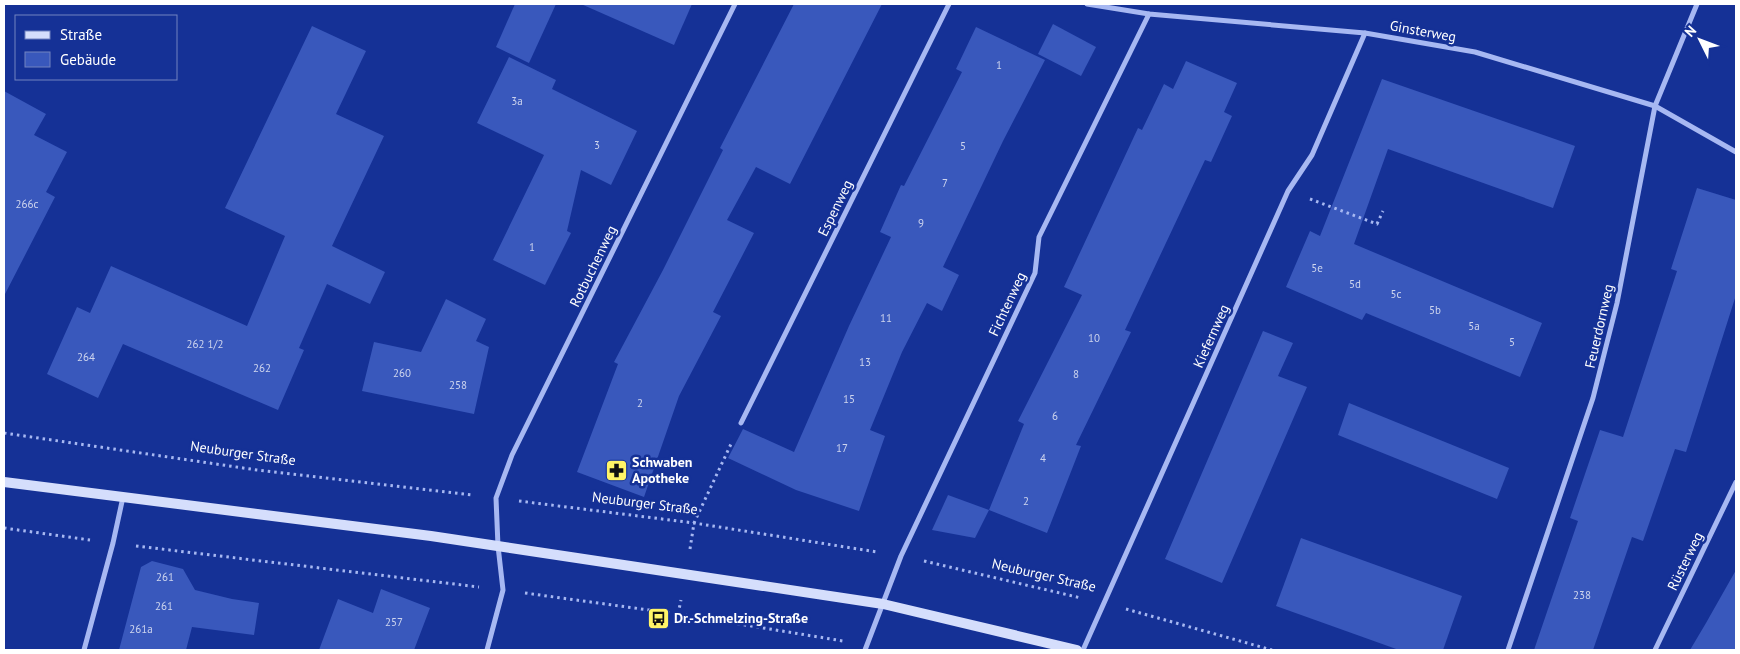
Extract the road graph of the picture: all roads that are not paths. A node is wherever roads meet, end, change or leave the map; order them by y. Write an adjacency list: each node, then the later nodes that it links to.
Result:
1 (735, 4): 13 (street, Rotbuchenweg)
2 (949, 4): 9 (street, Espenweg)
3 (1087, 4): 5 (street, Ginsterweg)
4 (1696, 4): 7 (street, Feuerdornweg)
5 (1149, 14): 6 (street, Ginsterweg); 14 (street, Fichtenweg)
6 (1365, 33): 7 (street, Ginsterweg); 19 (street, Kiefernweg)
7 (1655, 106): 8 (street, Ginsterweg); 20 (street, Feuerdornweg)
8 (1736, 152)
9 (741, 423)
10 (4, 482): 12 (street)
11 (1736, 482): 21 (street, Rüsterweg)
12 (123, 497): 13 (street); 16 (street)
13 (498, 546): 14 (street); 17 (street, Rotbuchenweg)
14 (883, 604): 15 (street, Fichtenweg); 18 (street)
15 (866, 648)
16 (84, 650)
17 (487, 650)
18 (1077, 650)
19 (1083, 650)
20 (1508, 650)
21 (1655, 650)

